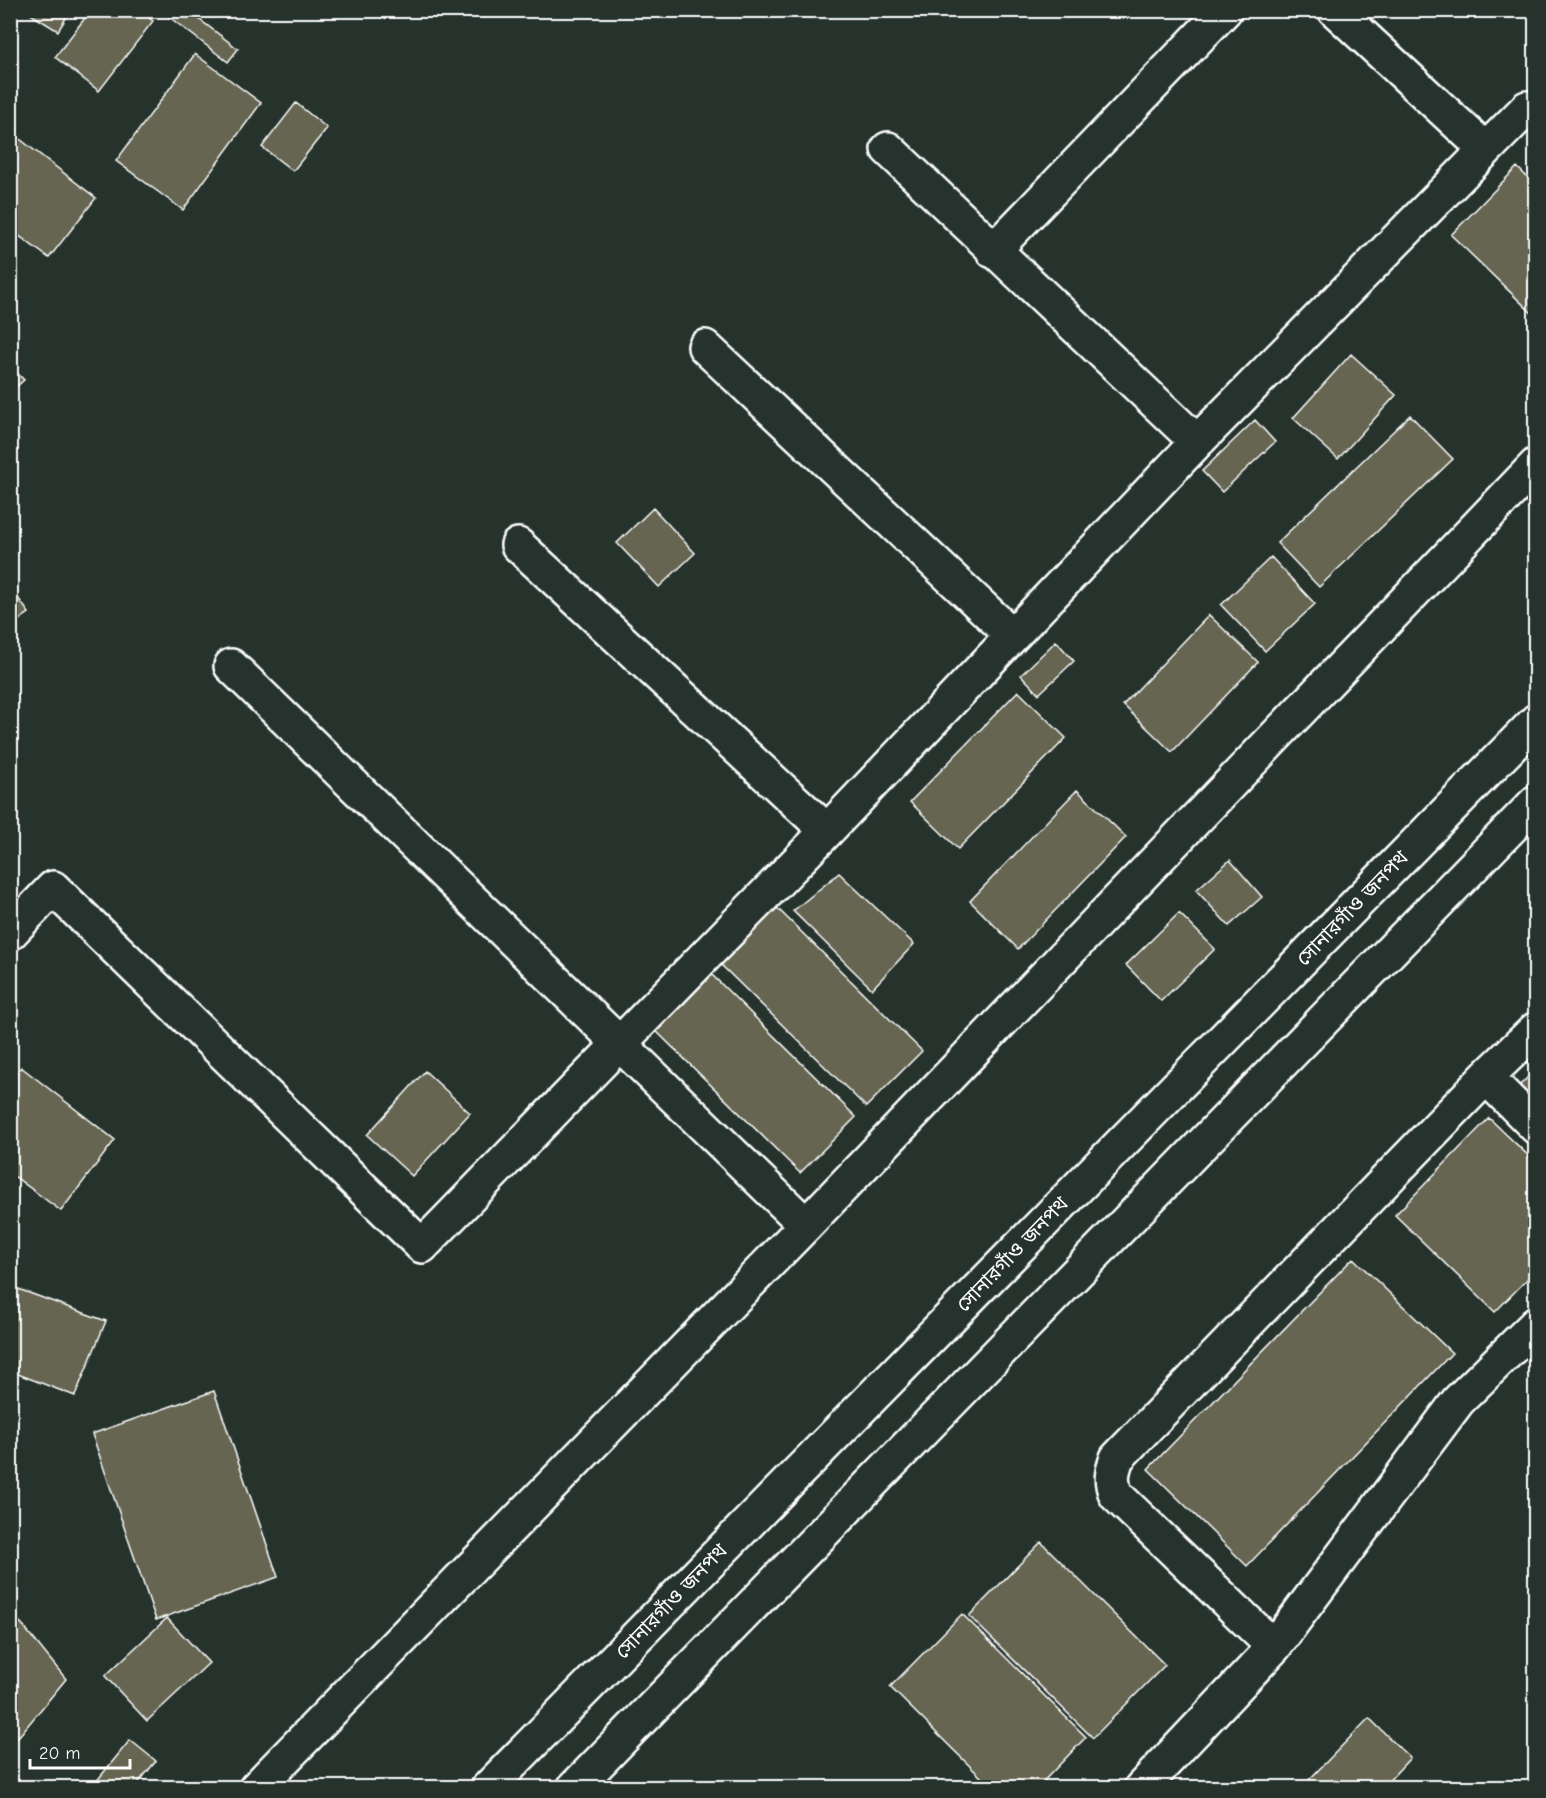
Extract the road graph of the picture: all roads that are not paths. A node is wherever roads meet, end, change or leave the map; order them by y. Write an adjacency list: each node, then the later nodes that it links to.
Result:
1 (1226, 10): 6 (street)
2 (1335, 10): 5 (street)
3 (1527, 108): 5 (street)
4 (888, 149): 6 (street)
5 (1485, 149): 8 (street)
6 (993, 250): 8 (street)
7 (705, 347): 11 (street)
8 (1197, 442): 11 (street)
9 (1536, 465): 21 (street)
10 (518, 545): 15 (street)
11 (1012, 635): 15 (street)
12 (231, 666): 18 (street)
13 (1536, 721): 25 (street, সোনারগাঁও জনপথ)
14 (1536, 802): 26 (street)
15 (827, 831): 18 (street)
16 (10, 933): 18 (street)
17 (1536, 1029): 19 (street)
18 (618, 1042): 21 (street)
19 (1486, 1077): 20 (street); 23 (street)
20 (1536, 1127)
21 (806, 1225): 24 (street)
22 (1536, 1324): 23 (street)
23 (1274, 1647): 27 (street)
24 (256, 1788)
25 (488, 1788)
26 (574, 1788)
27 (1141, 1788)

